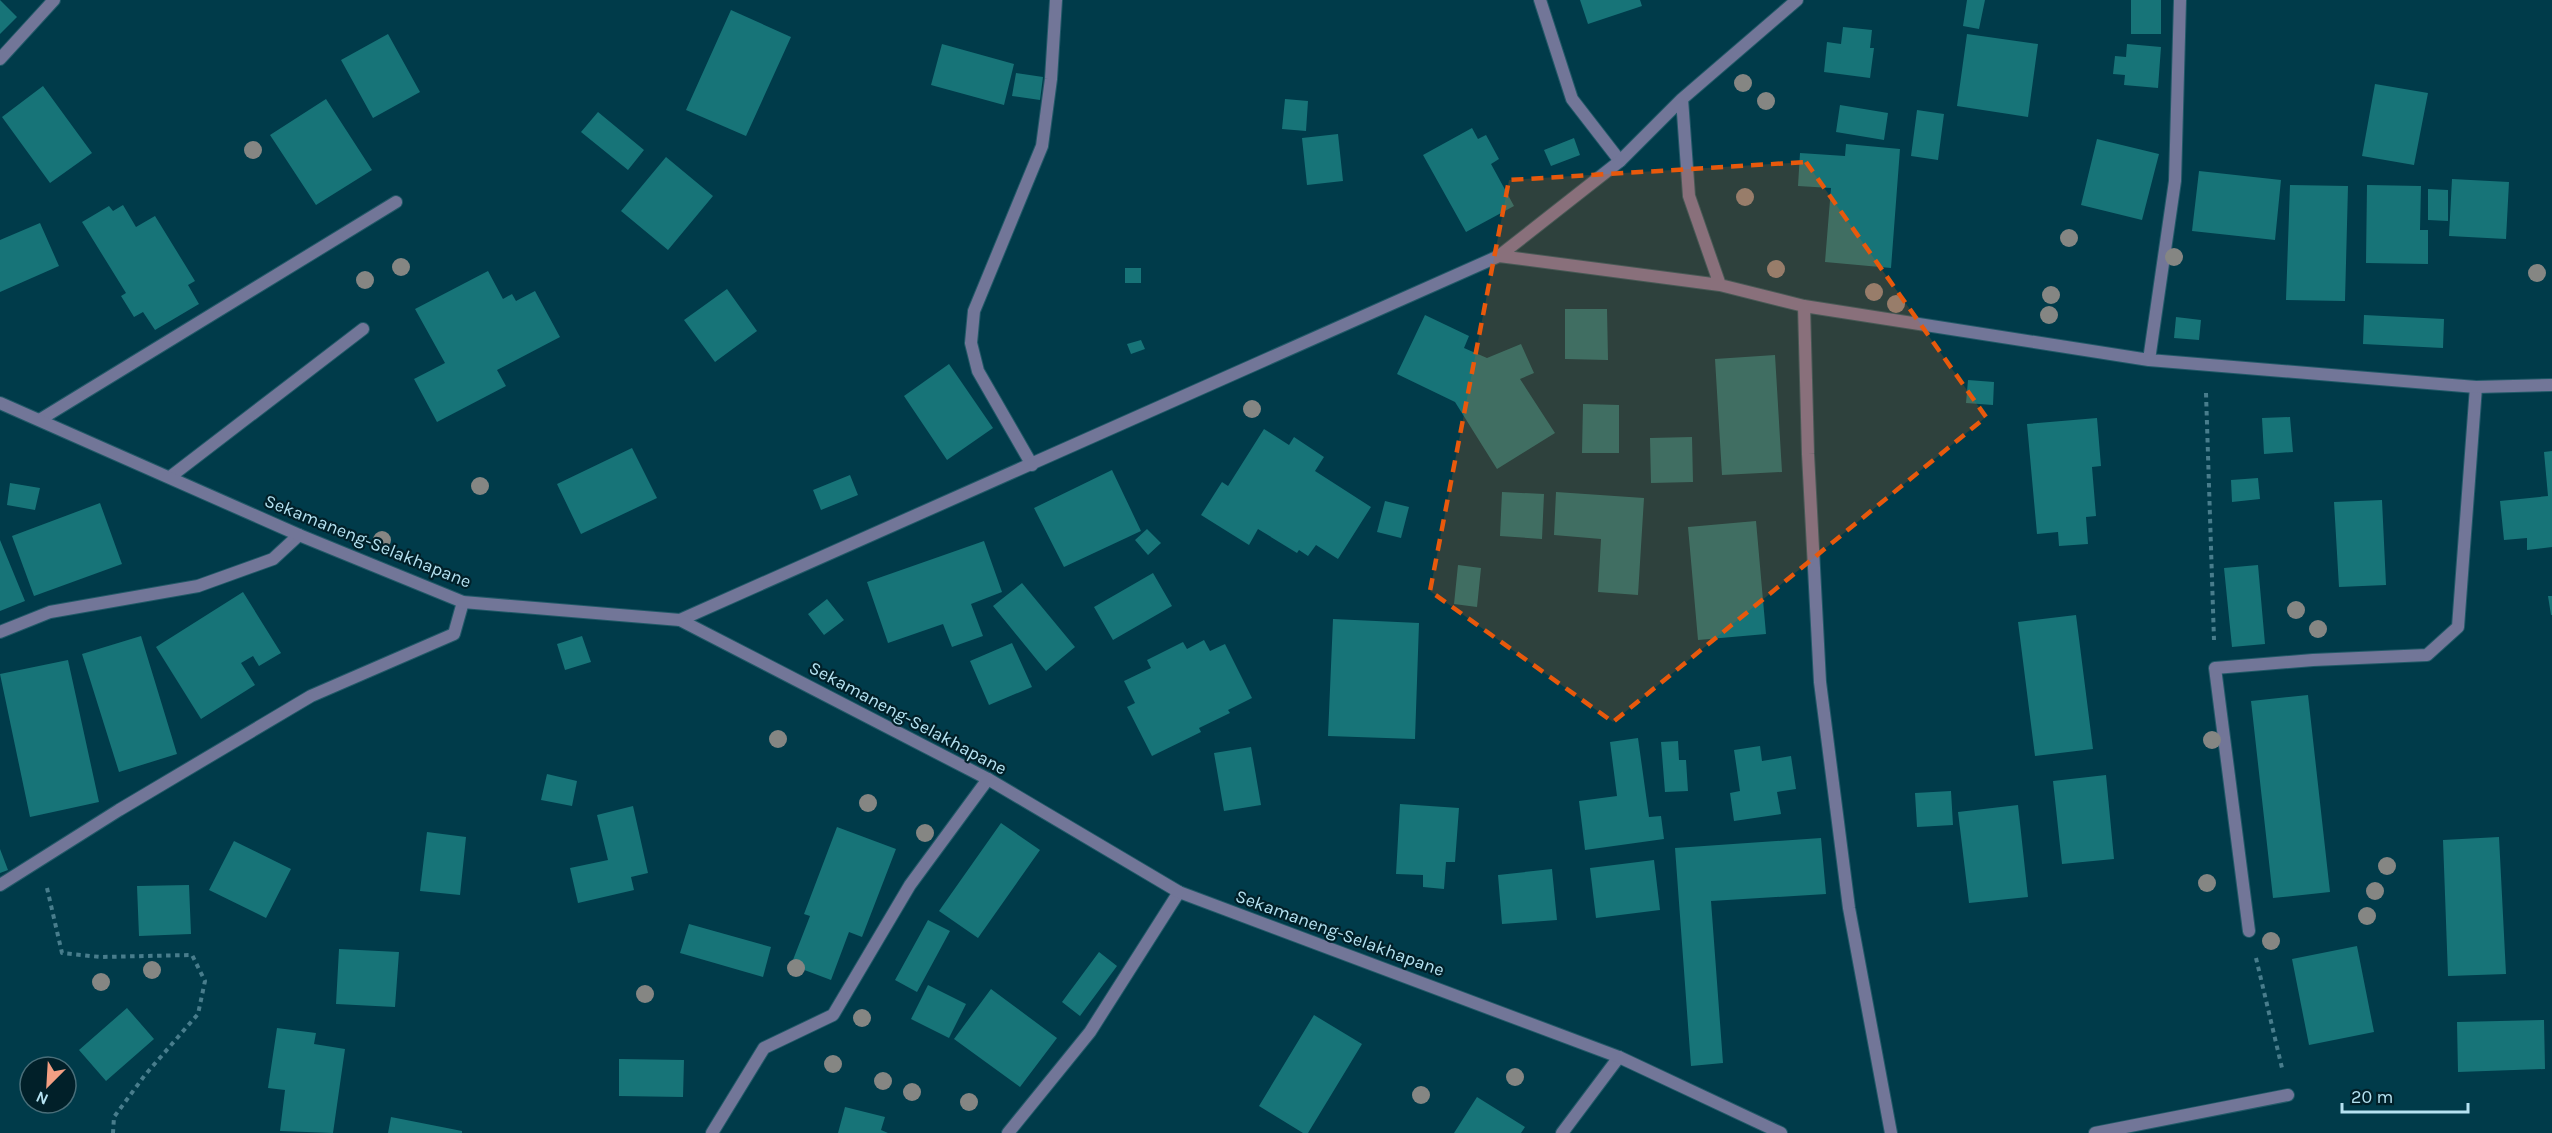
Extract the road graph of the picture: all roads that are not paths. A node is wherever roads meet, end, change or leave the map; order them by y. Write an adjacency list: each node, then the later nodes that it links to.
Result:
1 (54, 0): 7 (street)
2 (1056, 0): 20 (street)
3 (1540, 0): 9 (street)
4 (1797, 0): 6 (street)
5 (2180, 0): 15 (street)
6 (1782, 6): 8 (street)
7 (0, 59)
8 (1682, 99): 9 (street); 12 (street)
9 (1620, 161): 11 (street)
10 (396, 202): 19 (street)
11 (1499, 256): 12 (street); 20 (street)
12 (1720, 285): 13 (street)
13 (1804, 306): 15 (street); 36 (street)
14 (363, 329): 21 (street)
15 (2149, 360): 17 (street)
16 (2552, 385): 17 (street)
17 (2475, 387): 29 (street)
18 (0, 403): 19 (street, Sekamaneng-Selakhapane)
19 (41, 420): 21 (street, Sekamaneng-Selakhapane)
20 (1032, 465): 24 (street)
21 (170, 477): 22 (street, Sekamaneng-Selakhapane)
22 (299, 535): 23 (street, Sekamaneng-Selakhapane); 25 (street)
23 (463, 602): 24 (street, Sekamaneng-Selakhapane); 27 (street)
24 (680, 620): 26 (street, Sekamaneng-Selakhapane)
25 (0, 632)
26 (988, 779): 28 (street, Sekamaneng-Selakhapane); 32 (street)
27 (0, 885)
28 (1179, 892): 30 (street, Sekamaneng-Selakhapane); 33 (street)
29 (2249, 930)
30 (1619, 1057): 34 (street); 35 (street, Sekamaneng-Selakhapane)
31 (2288, 1095): 37 (street)
32 (712, 1133)
33 (1008, 1133)
34 (1562, 1133)
35 (1781, 1133)
36 (1891, 1133)
37 (2095, 1133)

